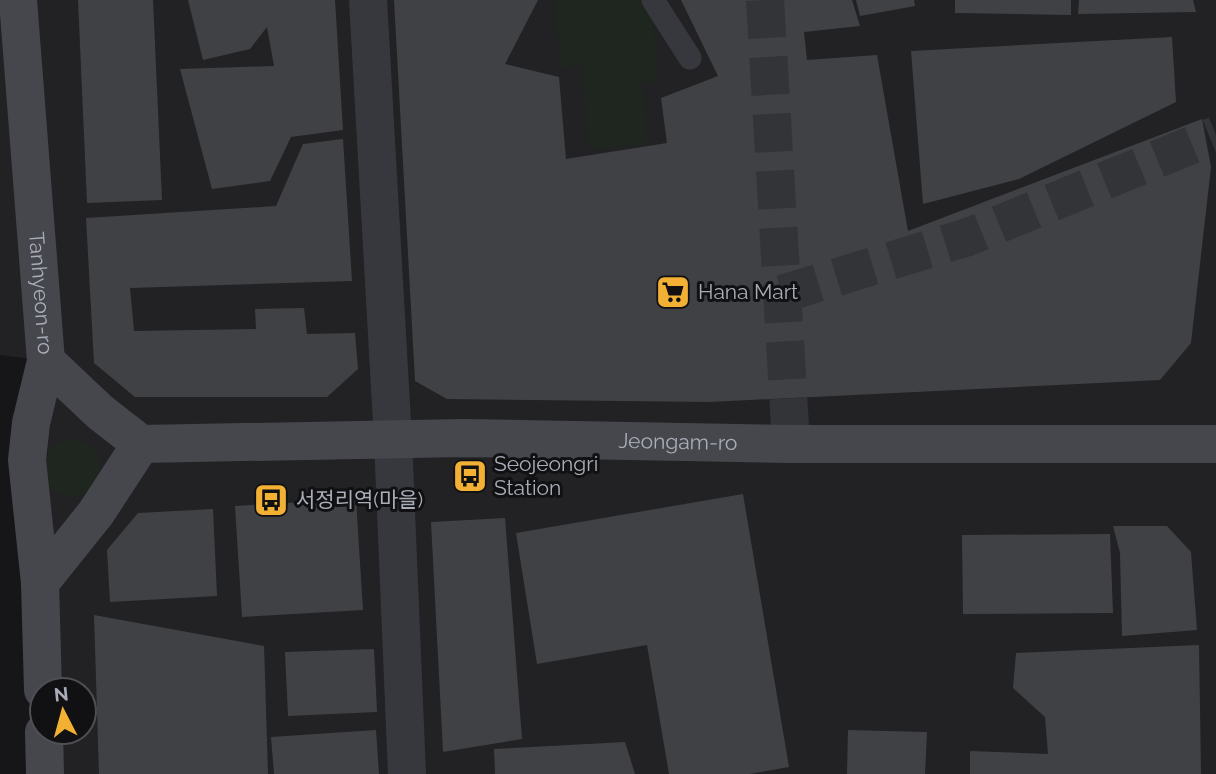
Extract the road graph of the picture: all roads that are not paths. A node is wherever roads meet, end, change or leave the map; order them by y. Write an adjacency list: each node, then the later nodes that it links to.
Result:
1 (19, 0): 5 (street, Tanhyeon-ro)
2 (368, 0): 6 (street)
3 (653, 0): 4 (lane)
4 (690, 58)
5 (46, 361): 7 (street); 9 (street, Tanhyeon-ro)
6 (393, 440): 7 (street, Jeongam-ro); 8 (street, Jeongam-ro); 15 (street)
7 (141, 444): 10 (street)
8 (1216, 444)
9 (30, 506): 10 (street); 11 (street, Tanhyeon-ro)
10 (96, 513): 11 (street)
11 (40, 583): 12 (street, Tanhyeon-ro)
12 (43, 676)
13 (44, 746): 14 (street)
14 (45, 774)
15 (407, 774)

